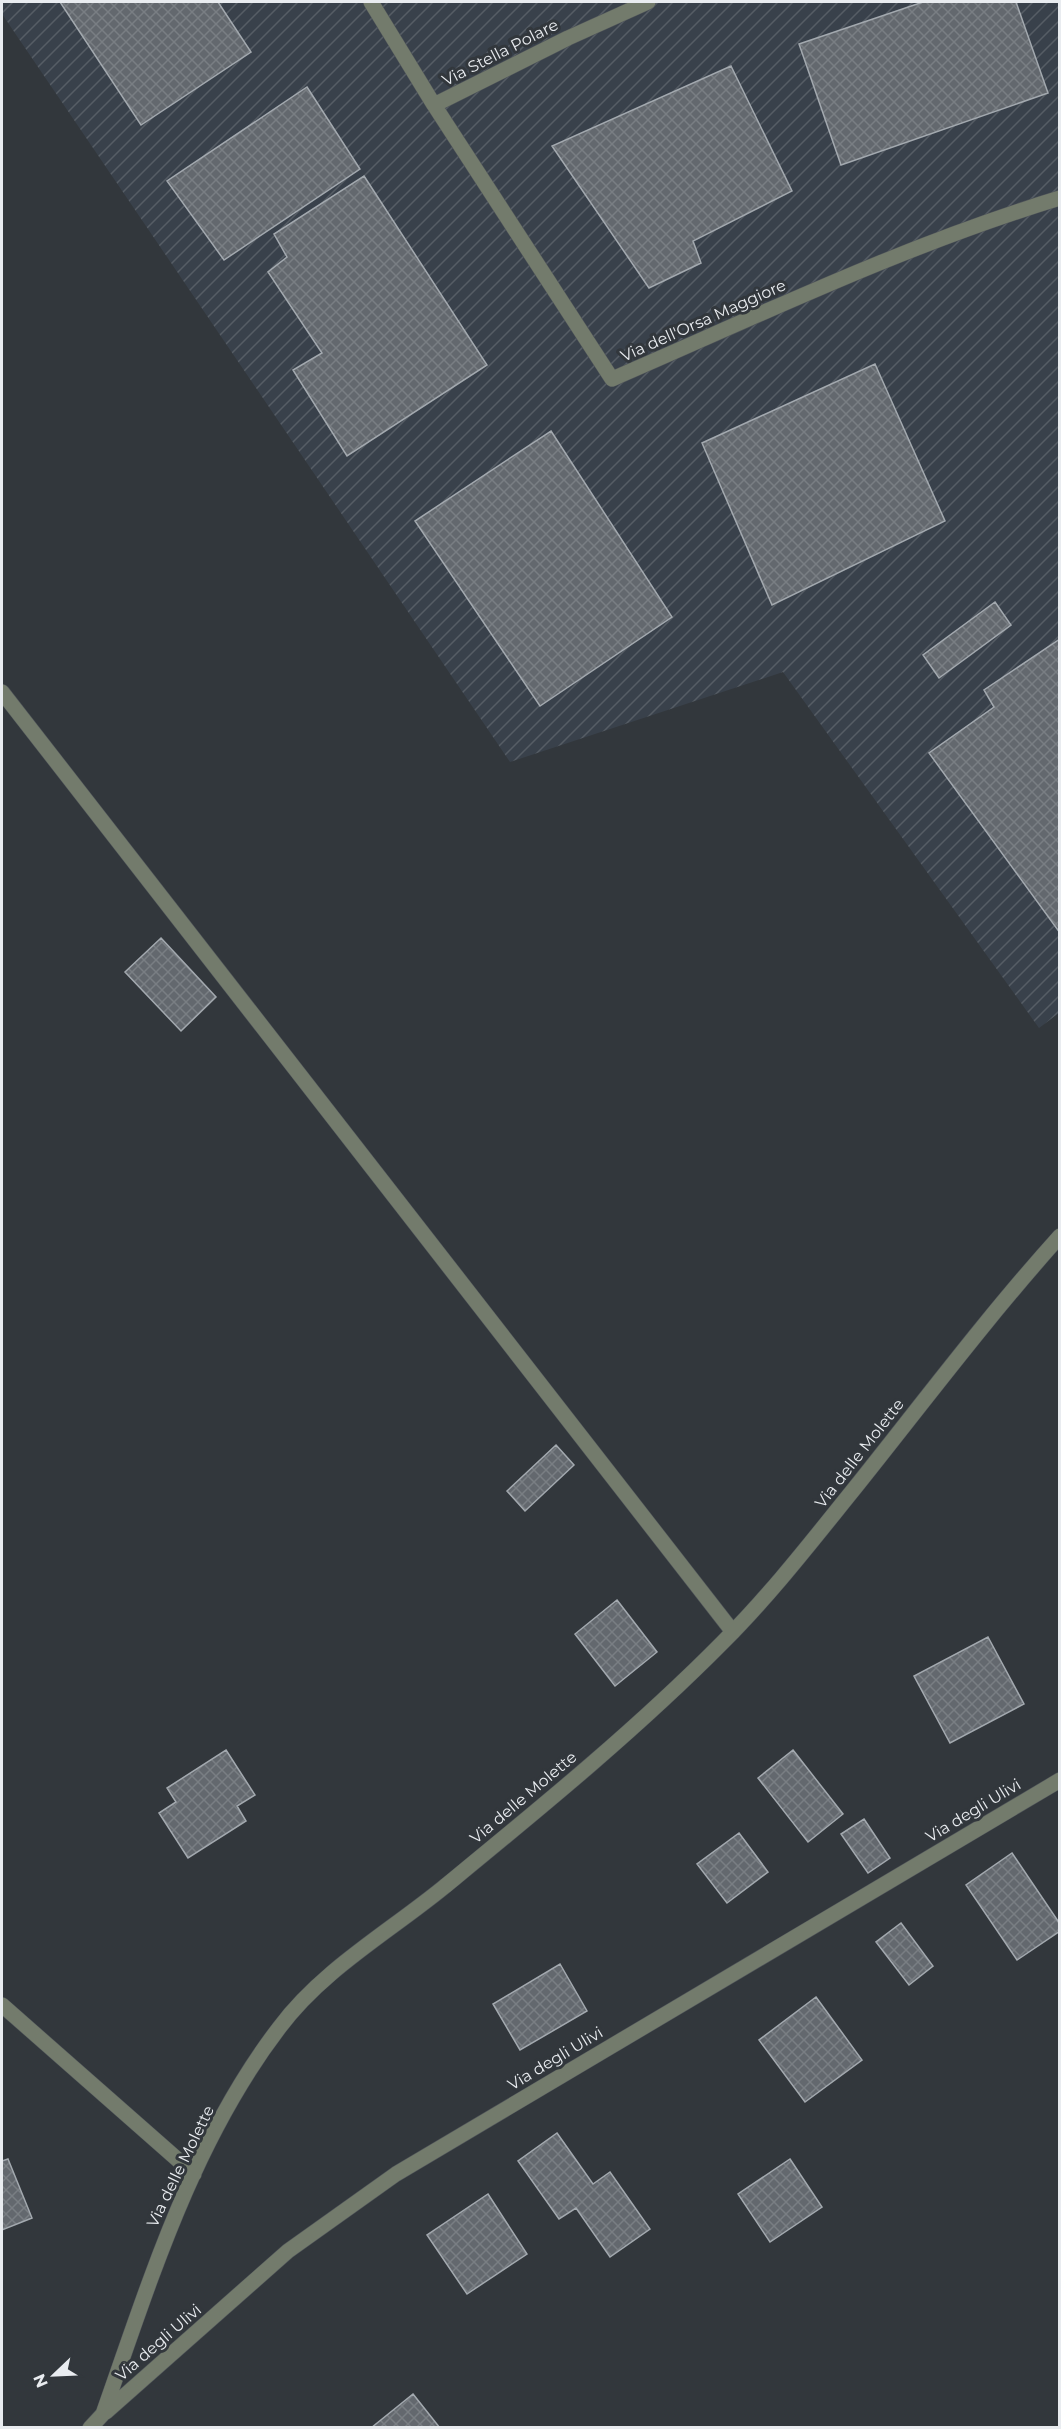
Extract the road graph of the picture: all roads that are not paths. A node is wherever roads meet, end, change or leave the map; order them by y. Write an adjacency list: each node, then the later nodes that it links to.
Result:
1 (371, 2): 3 (street, Via dell'Orsa Maggiore)
2 (648, 2): 3 (street, Via Stella Polare)
3 (434, 105): 4 (street, Via dell'Orsa Maggiore)
4 (1059, 198)
5 (2, 692): 7 (street)
6 (1059, 1236): 7 (street, Via delle Molette)
7 (733, 1632): 10 (street, Via delle Molette)
8 (1059, 1780): 11 (street, Via degli Ulivi)
9 (2, 2005): 10 (street)
10 (194, 2174): 11 (street, Via delle Molette)
11 (103, 2414): 12 (street, Via delle Molette)
12 (90, 2427)

